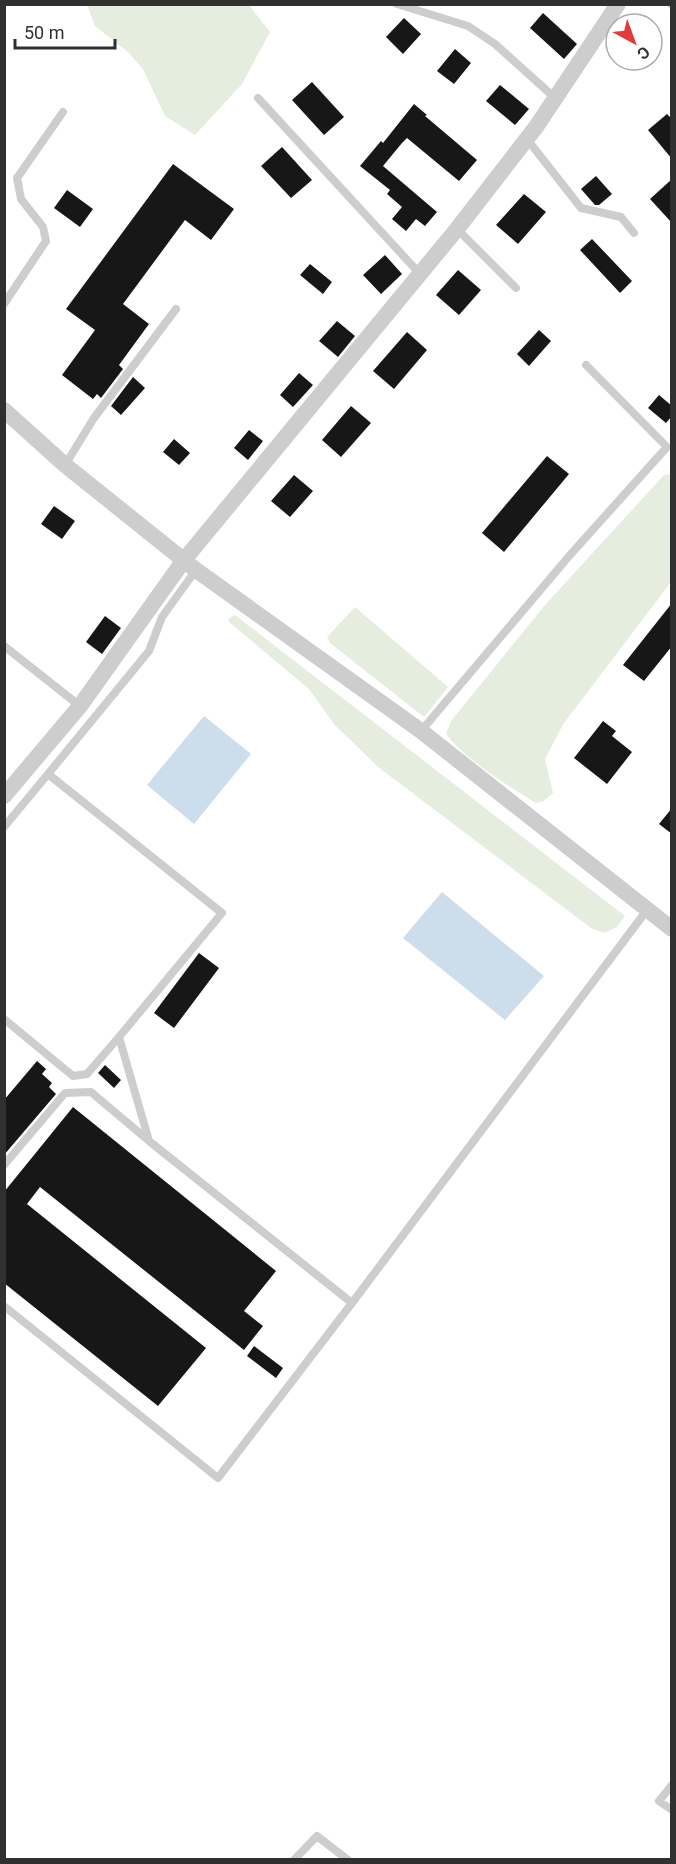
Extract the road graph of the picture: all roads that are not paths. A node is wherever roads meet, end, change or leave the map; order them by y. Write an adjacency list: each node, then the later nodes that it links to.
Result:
1 (397, 4): 4 (lane)
2 (618, 4): 4 (street)
3 (258, 98): 9 (lane)
4 (555, 98): 6 (street)
5 (63, 112): 11 (lane)
6 (527, 139): 7 (street); 8 (lane)
7 (458, 229): 9 (street); 10 (lane)
8 (634, 233)
9 (420, 274): 16 (street)
10 (516, 288)
11 (4, 304)
12 (176, 309): 15 (lane)
13 (586, 365): 19 (lane)
14 (4, 410): 15 (street)
15 (65, 465): 16 (street)
16 (190, 565): 18 (street); 19 (street); 20 (lane)
17 (4, 646): 18 (lane)
18 (80, 706): 21 (street)
19 (421, 731): 23 (street)
20 (48, 774): 22 (lane); 26 (lane)
21 (4, 796)
22 (4, 827)
23 (647, 910): 24 (street); 29 (lane)
24 (672, 929)
25 (4, 1019): 26 (lane)
26 (119, 1037): 27 (lane)
27 (149, 1141): 28 (lane); 29 (lane)
28 (4, 1165)
29 (352, 1303): 30 (lane)
30 (4, 1306)
31 (672, 1785): 32 (lane)
32 (672, 1810)
33 (294, 1860): 34 (lane)
34 (348, 1860)

